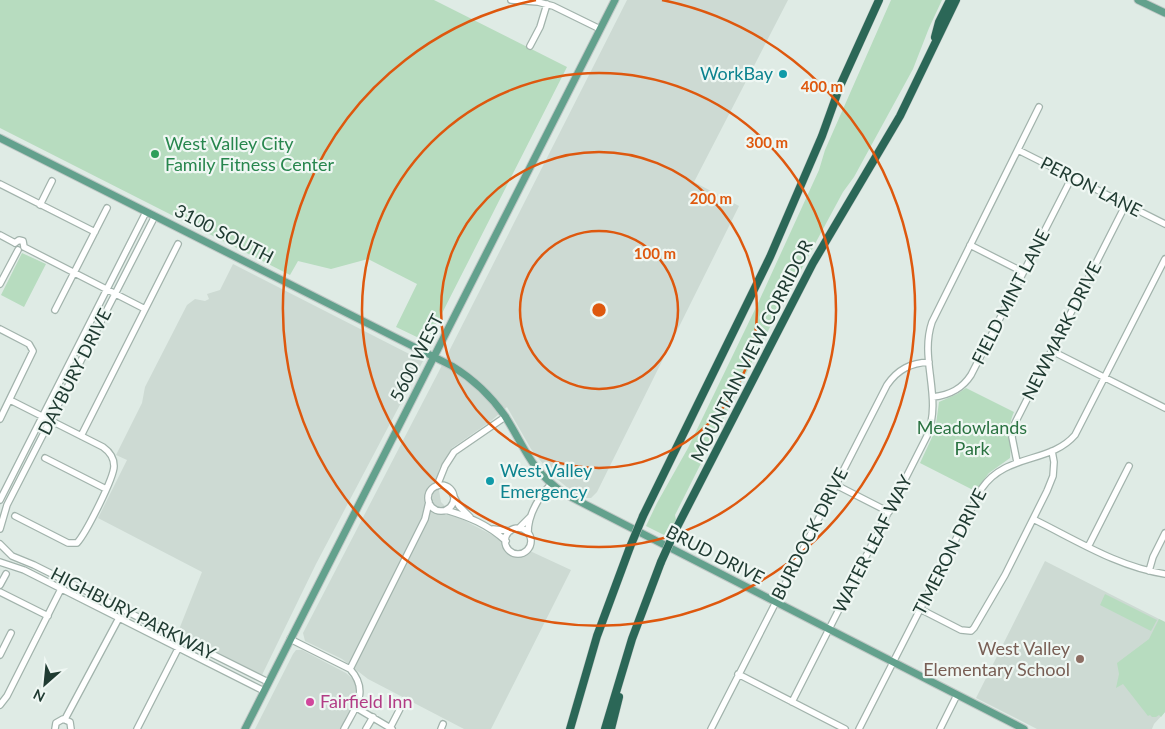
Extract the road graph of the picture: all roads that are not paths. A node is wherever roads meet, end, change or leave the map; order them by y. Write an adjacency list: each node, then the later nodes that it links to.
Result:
1 (511, 0): 8 (street)
2 (615, 0): 10 (main road, 5600 WEST)
3 (879, 0): 116 (highway, MOUNTAIN VIEW CORRIDOR, bridge)
4 (950, 0): 12 (highway)
5 (956, 0): 12 (highway, MOUNTAIN VIEW CORRIDOR)
6 (962, 0): 13 (highway)
7 (1138, 0): 9 (main road)
8 (547, 4): 10 (street); 11 (street)
9 (1165, 14)
10 (600, 29): 43 (main road, 5600 WEST)
11 (530, 46)
12 (934, 47): 13 (highway, MOUNTAIN VIEW CORRIDOR)
13 (922, 72): 90 (highway, MOUNTAIN VIEW CORRIDOR, bridge)
14 (1040, 107): 16 (street, WATER LEAF WAY)
15 (0, 138): 23 (main road, 3100 SOUTH)
16 (1018, 150): 17 (street, PERON LANE); 30 (street, WATER LEAF WAY)
17 (1072, 177): 20 (street, PERON LANE); 34 (street, FIELD MINT LANE)
18 (52, 181): 21 (street)
19 (0, 184): 21 (street)
20 (1126, 204): 25 (street, PERON LANE); 42 (street, NEWMARK DRIVE)
21 (40, 205): 26 (street)
22 (107, 208): 26 (street)
23 (146, 212): 24 (main road, 3100 SOUTH); 37 (street, DAYBURY DRIVE)
24 (155, 216): 38 (street, DAYBURY DRIVE); 43 (main road, 3100 SOUTH)
25 (1165, 224)
26 (95, 232): 35 (street)
27 (0, 235): 28 (street)
28 (16, 243): 31 (street); 32 (street)
29 (178, 244): 39 (street)
30 (970, 245): 34 (street); 44 (street, WATER LEAF WAY)
31 (24, 247): 32 (street); 35 (street)
32 (18, 250): 36 (street)
33 (1164, 263): 45 (street, TIMERON DRIVE)
34 (1024, 272): 46 (street, FIELD MINT LANE)
35 (74, 273): 37 (street); 40 (street)
36 (0, 284)
37 (107, 289): 38 (street); 49 (street, DAYBURY DRIVE)
38 (115, 294): 39 (street); 52 (street, DAYBURY DRIVE)
39 (145, 309): 53 (street)
40 (55, 310)
41 (0, 329): 47 (street)
42 (1052, 350): 45 (street); 56 (street, NEWMARK DRIVE)
43 (435, 357): 50 (main road, BRUD DRIVE); 100 (main road, 5600 WEST)
44 (929, 362): 46 (street, WATER LEAF WAY); 60 (street, BURDOCK DRIVE)
45 (1105, 377): 48 (street); 54 (street, TIMERON DRIVE)
46 (933, 397): 68 (street, WATER LEAF WAY)
47 (10, 400): 49 (street); 51 (street)
48 (1165, 408)
49 (42, 416): 52 (street); 65 (street, DAYBURY DRIVE)
50 (505, 417): 58 (street); 59 (main road, BRUD DRIVE)
51 (0, 419)
52 (50, 420): 53 (street); 75 (street, DAYBURY DRIVE)
53 (81, 436): 63 (street)
54 (1052, 451): 56 (street, TIMERON DRIVE); 73 (street)
55 (45, 458): 63 (street)
56 (1017, 462): 93 (street, TIMERON DRIVE)
57 (1129, 466): 82 (street)
58 (442, 474): 61 (street); 62 (street)
59 (551, 484): 71 (street); 92 (main road, BRUD DRIVE)
60 (836, 485): 68 (street); 92 (street, BURDOCK DRIVE)
61 (437, 486): 62 (street); 66 (street)
62 (445, 486): 64 (street)
63 (106, 489): 69 (street)
64 (453, 495): 67 (street); 70 (street)
65 (0, 500)
66 (429, 502): 67 (street); 72 (street)
67 (443, 510): 70 (street); 72 (street)
68 (890, 512): 96 (street, WATER LEAF WAY)
69 (15, 516)
70 (470, 517): 76 (street)
71 (530, 517): 74 (street); 78 (street)
72 (425, 519): 105 (street)
73 (1034, 519): 82 (street); 93 (street)
74 (519, 528): 77 (street); 78 (street)
75 (0, 529)
76 (492, 529): 77 (street); 80 (street)
77 (510, 531): 80 (street)
78 (528, 532): 80 (street)
79 (1165, 533): 84 (street)
80 (506, 541)
81 (0, 544): 87 (street, HIGHBURY PARKWAY)
82 (1088, 547): 84 (street)
83 (0, 562): 89 (street, HIGHBURY PARKWAY)
84 (1149, 571): 86 (street)
85 (6, 574): 88 (street)
86 (1165, 574)
87 (66, 580): 89 (street); 99 (street, HIGHBURY PARKWAY)
88 (0, 585)
89 (61, 588): 94 (street); 95 (street, HIGHBURY PARKWAY)
90 (650, 589): 124 (highway, MOUNTAIN VIEW CORRIDOR); 125 (highway)
91 (0, 592): 94 (street)
92 (775, 603): 96 (main road, BRUD DRIVE); 106 (street, BURDOCK DRIVE)
93 (920, 609): 104 (street, TIMERON DRIVE)
94 (48, 616): 112 (street)
95 (119, 618): 102 (street, HIGHBURY PARKWAY); 115 (street)
96 (829, 630): 104 (main road, BRUD DRIVE); 110 (street, WATER LEAF WAY)
97 (11, 633): 101 (street)
98 (0, 639): 101 (street)
99 (183, 639): 102 (street); 107 (street, HIGHBURY PARKWAY)
100 (290, 639): 105 (street); 107 (main road, 5600 WEST)
101 (6, 642): 103 (street)
102 (178, 648): 108 (street, HIGHBURY PARKWAY); 119 (street)
103 (0, 655)
104 (893, 663): 109 (main road, BRUD DRIVE); 128 (street, TIMERON DRIVE)
105 (350, 669): 113 (street)
106 (738, 674): 110 (street); 126 (street, BURDOCK DRIVE)
107 (268, 682): 108 (main road, 5600 WEST)
108 (264, 691): 120 (main road, 5600 WEST)
109 (957, 695): 129 (street); 130 (main road, BRUD DRIVE)
110 (792, 702): 127 (street)
111 (403, 703): 123 (street)
112 (0, 705)
113 (355, 707): 114 (street); 121 (street)
114 (372, 717): 122 (street); 123 (street)
115 (65, 719): 117 (street); 118 (street)
116 (570, 728)
117 (55, 729)
118 (71, 729)
119 (137, 729)
120 (245, 729)
121 (344, 729)
122 (366, 729)
123 (391, 729)
124 (605, 729)
125 (612, 729)
126 (710, 729)
127 (845, 729)
128 (859, 729)
129 (940, 729)
130 (1024, 729)

